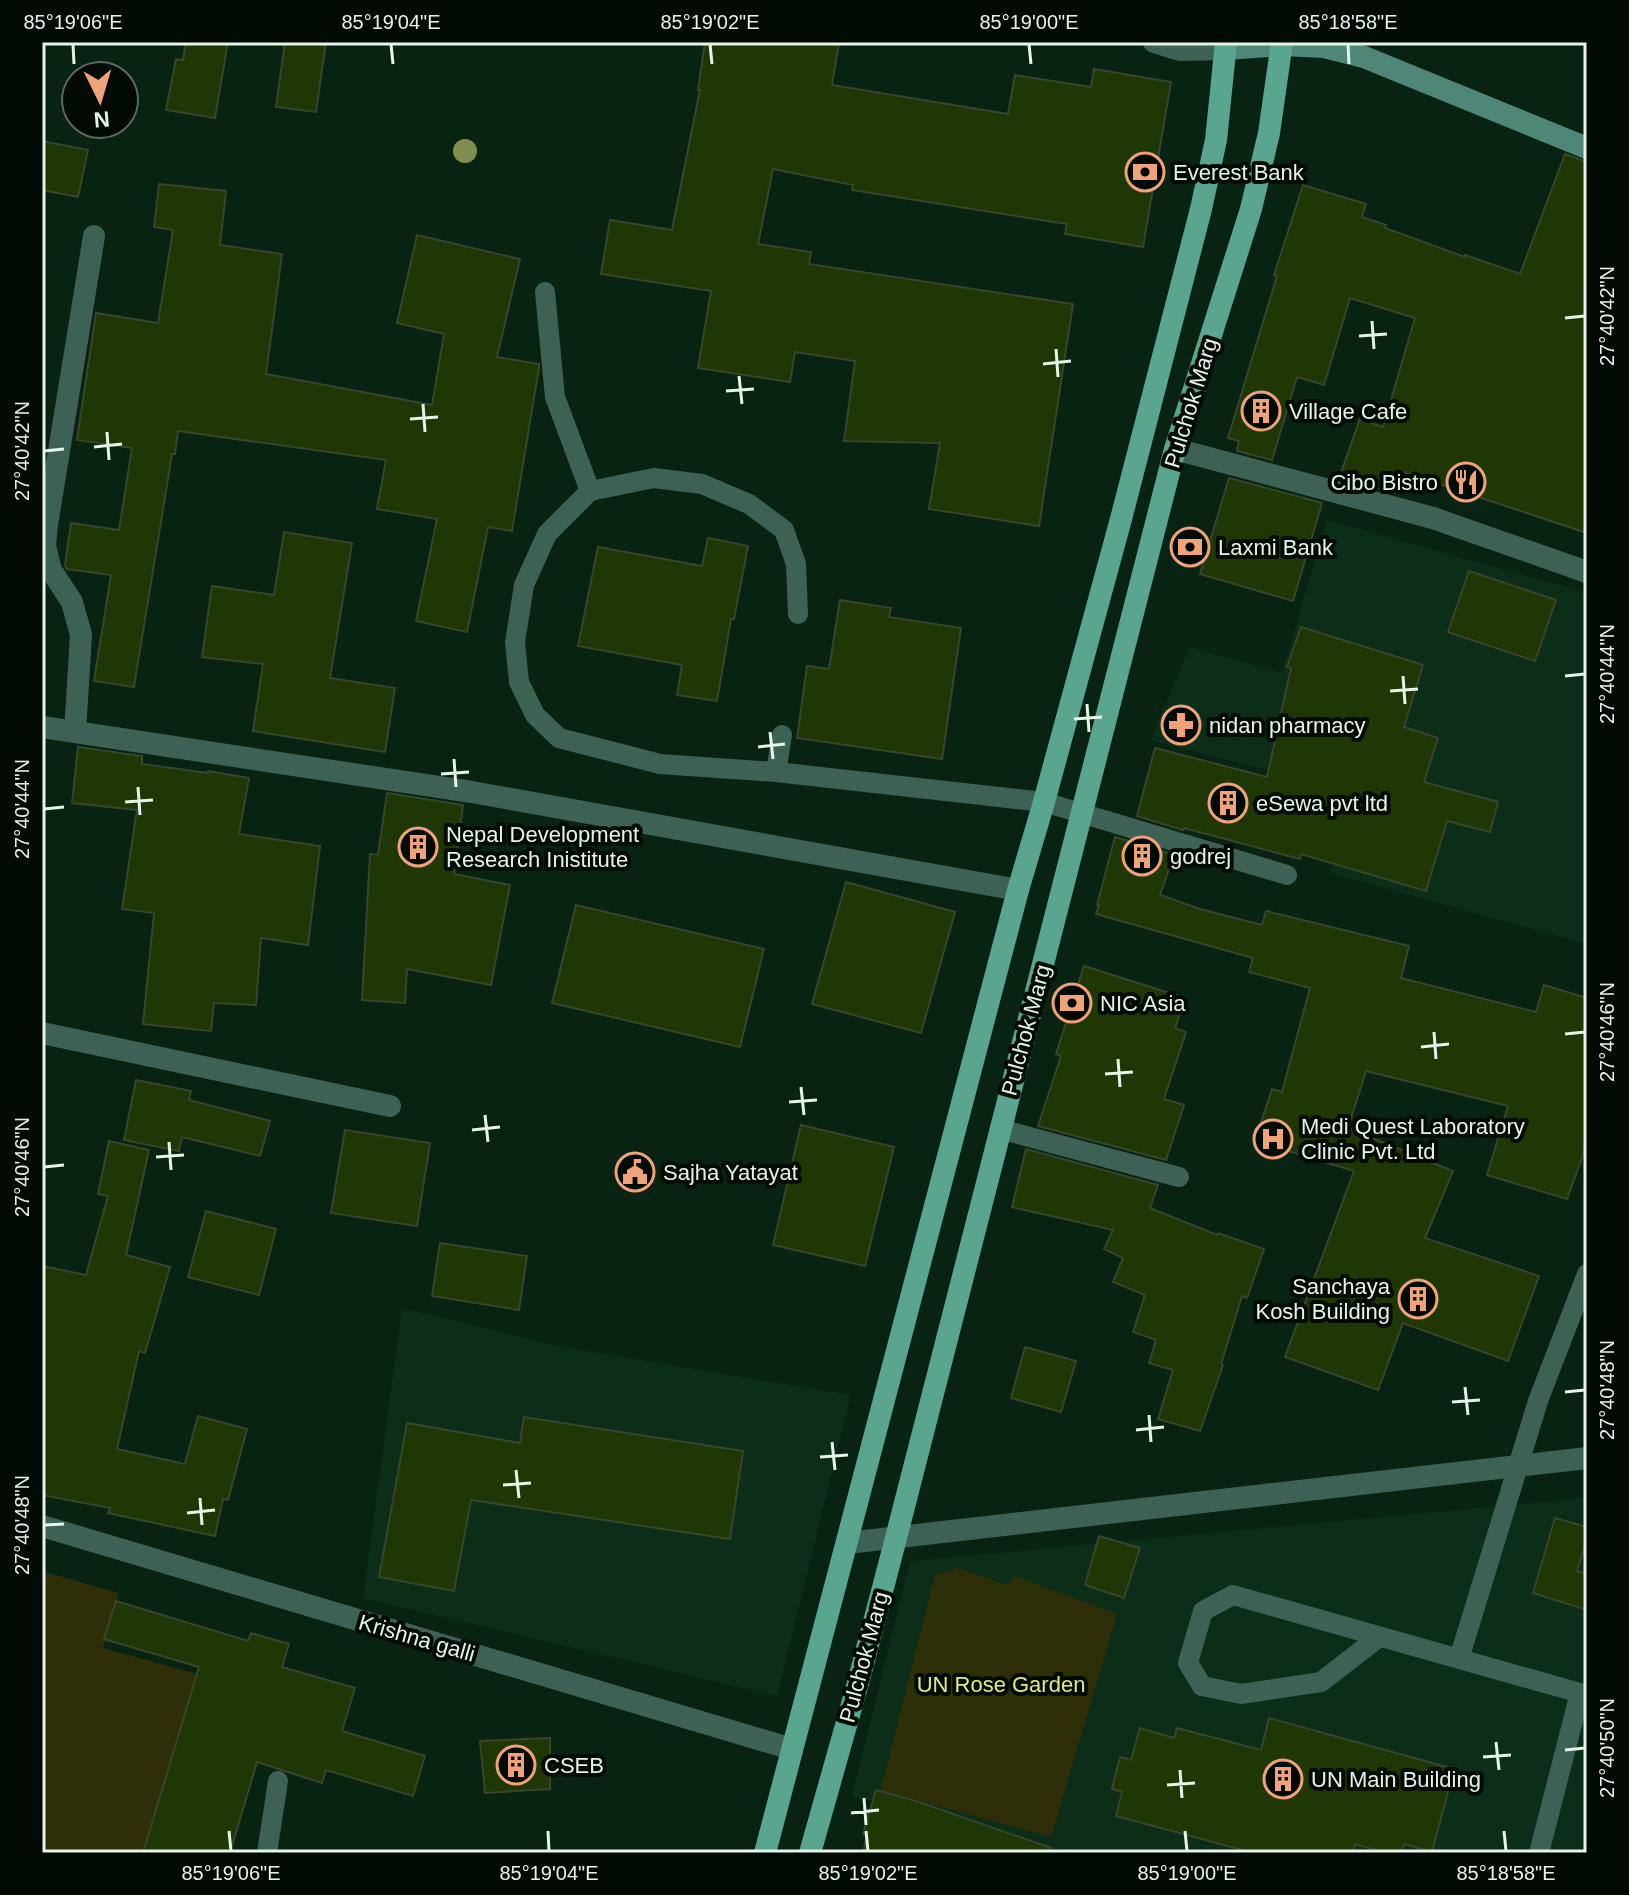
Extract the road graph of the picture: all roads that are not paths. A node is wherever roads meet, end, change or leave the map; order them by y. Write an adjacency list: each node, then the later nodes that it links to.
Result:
1 (1154, 42): 3 (street)
2 (1282, 43): 3 (main road); 4 (main road); 7 (main road, Pulchok Marg)
3 (1226, 45): 15 (main road, Pulchok Marg)
4 (1587, 148)
5 (94, 236): 12 (street)
6 (545, 292): 8 (lane)
7 (1175, 449): 9 (street); 16 (main road, Pulchok Marg)
8 (590, 491): 10 (lane); 14 (lane)
9 (1587, 572)
10 (798, 614)
11 (42, 727): 12 (street)
12 (75, 732): 18 (street)
13 (782, 735): 14 (lane)
14 (776, 772): 15 (lane)
15 (1044, 802): 16 (lane); 18 (main road, Pulchok Marg)
16 (1082, 813): 17 (lane); 21 (main road, Pulchok Marg)
17 (1287, 875)
18 (1018, 890): 28 (main road, Pulchok Marg)
19 (42, 1033): 20 (street)
20 (390, 1106)
21 (1000, 1129): 22 (lane); 27 (main road, Pulchok Marg)
22 (1179, 1177)
23 (1587, 1274): 25 (lane)
24 (1587, 1458): 25 (street)
25 (1516, 1466): 27 (street); 30 (lane)
26 (42, 1526): 32 (street, Krishna galli)
27 (896, 1538): 28 (street); 36 (main road, Pulchok Marg)
28 (847, 1543): 32 (main road, Pulchok Marg)
29 (1379, 1637): 29 (lane); 30 (lane)
30 (1459, 1659): 31 (lane)
31 (1583, 1694): 37 (lane)
32 (792, 1749): 35 (main road, Pulchok Marg)
33 (278, 1781): 34 (lane)
34 (267, 1853)
35 (765, 1853)
36 (810, 1853)
37 (1539, 1853)

